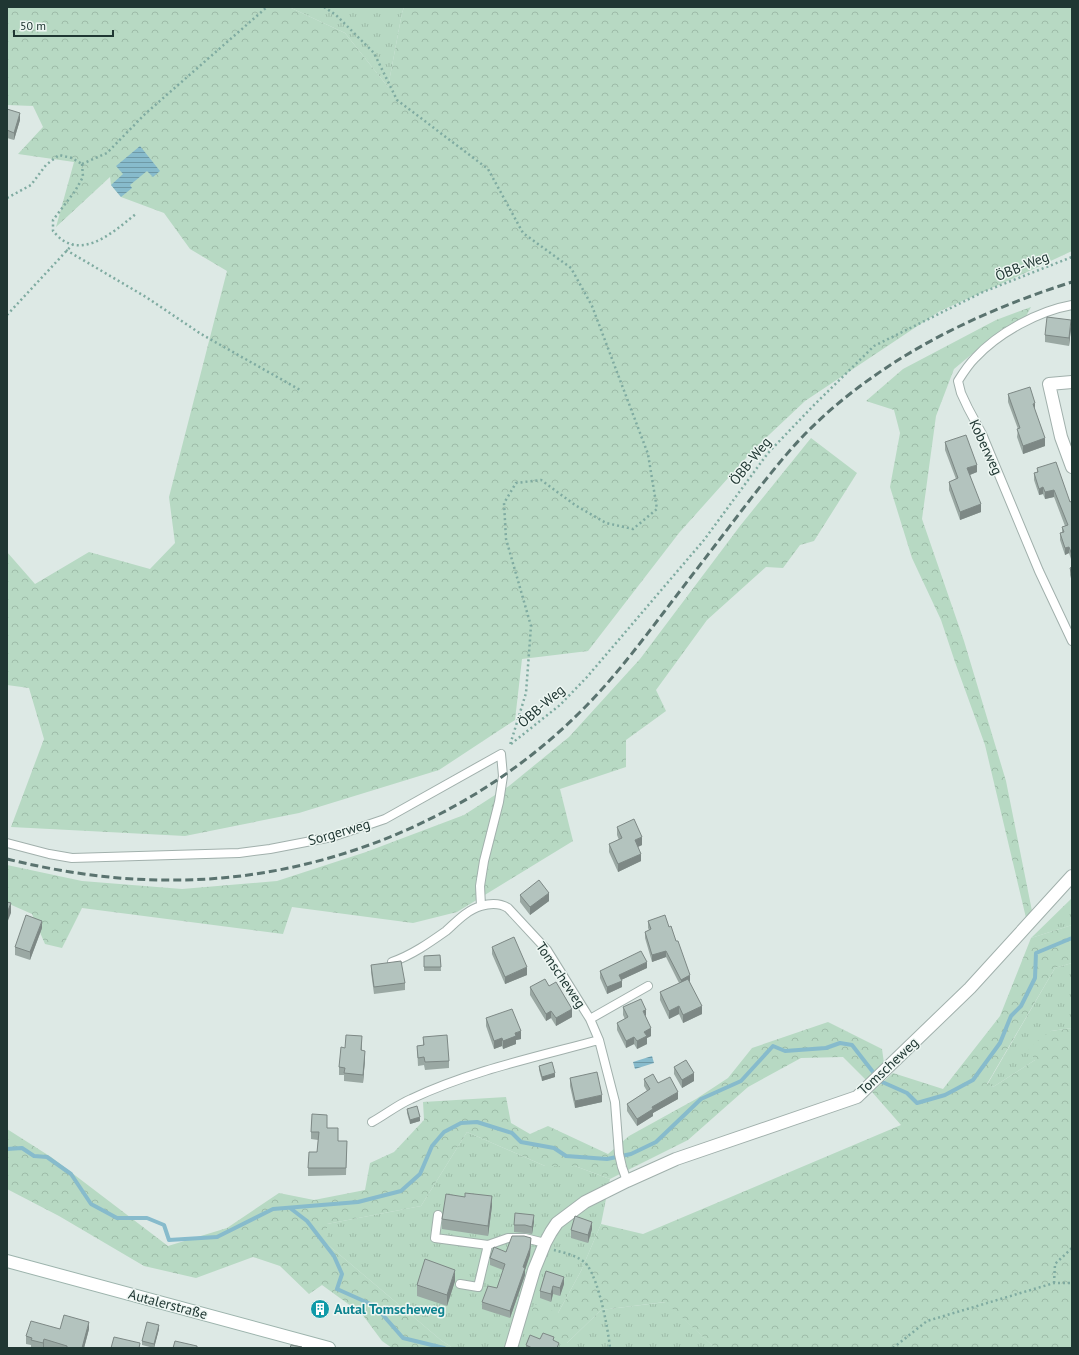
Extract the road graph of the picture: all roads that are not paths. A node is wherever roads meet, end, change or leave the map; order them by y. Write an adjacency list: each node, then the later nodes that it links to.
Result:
1 (1072, 305): 4 (lane, Koberweg)
2 (1072, 382): 3 (street)
3 (1072, 467)
4 (1072, 641)
5 (7, 843): 7 (lane, Sorgerweg)
6 (1072, 876): 13 (street, Tomscheweg)
7 (481, 906): 8 (lane, Tomscheweg); 10 (lane, Tomscheweg)
8 (392, 962)
9 (648, 986): 10 (lane)
10 (590, 1019): 11 (lane, Tomscheweg)
11 (599, 1040): 12 (lane); 13 (lane, Tomscheweg)
12 (372, 1122)
13 (627, 1181): 16 (street, Tomscheweg)
14 (438, 1215): 15 (lane)
15 (488, 1245): 16 (lane); 18 (lane)
16 (544, 1245): 20 (street, Tomscheweg)
17 (7, 1260): 19 (street, Autalerstraße)
18 (460, 1284)
19 (329, 1348)
20 (511, 1348)

